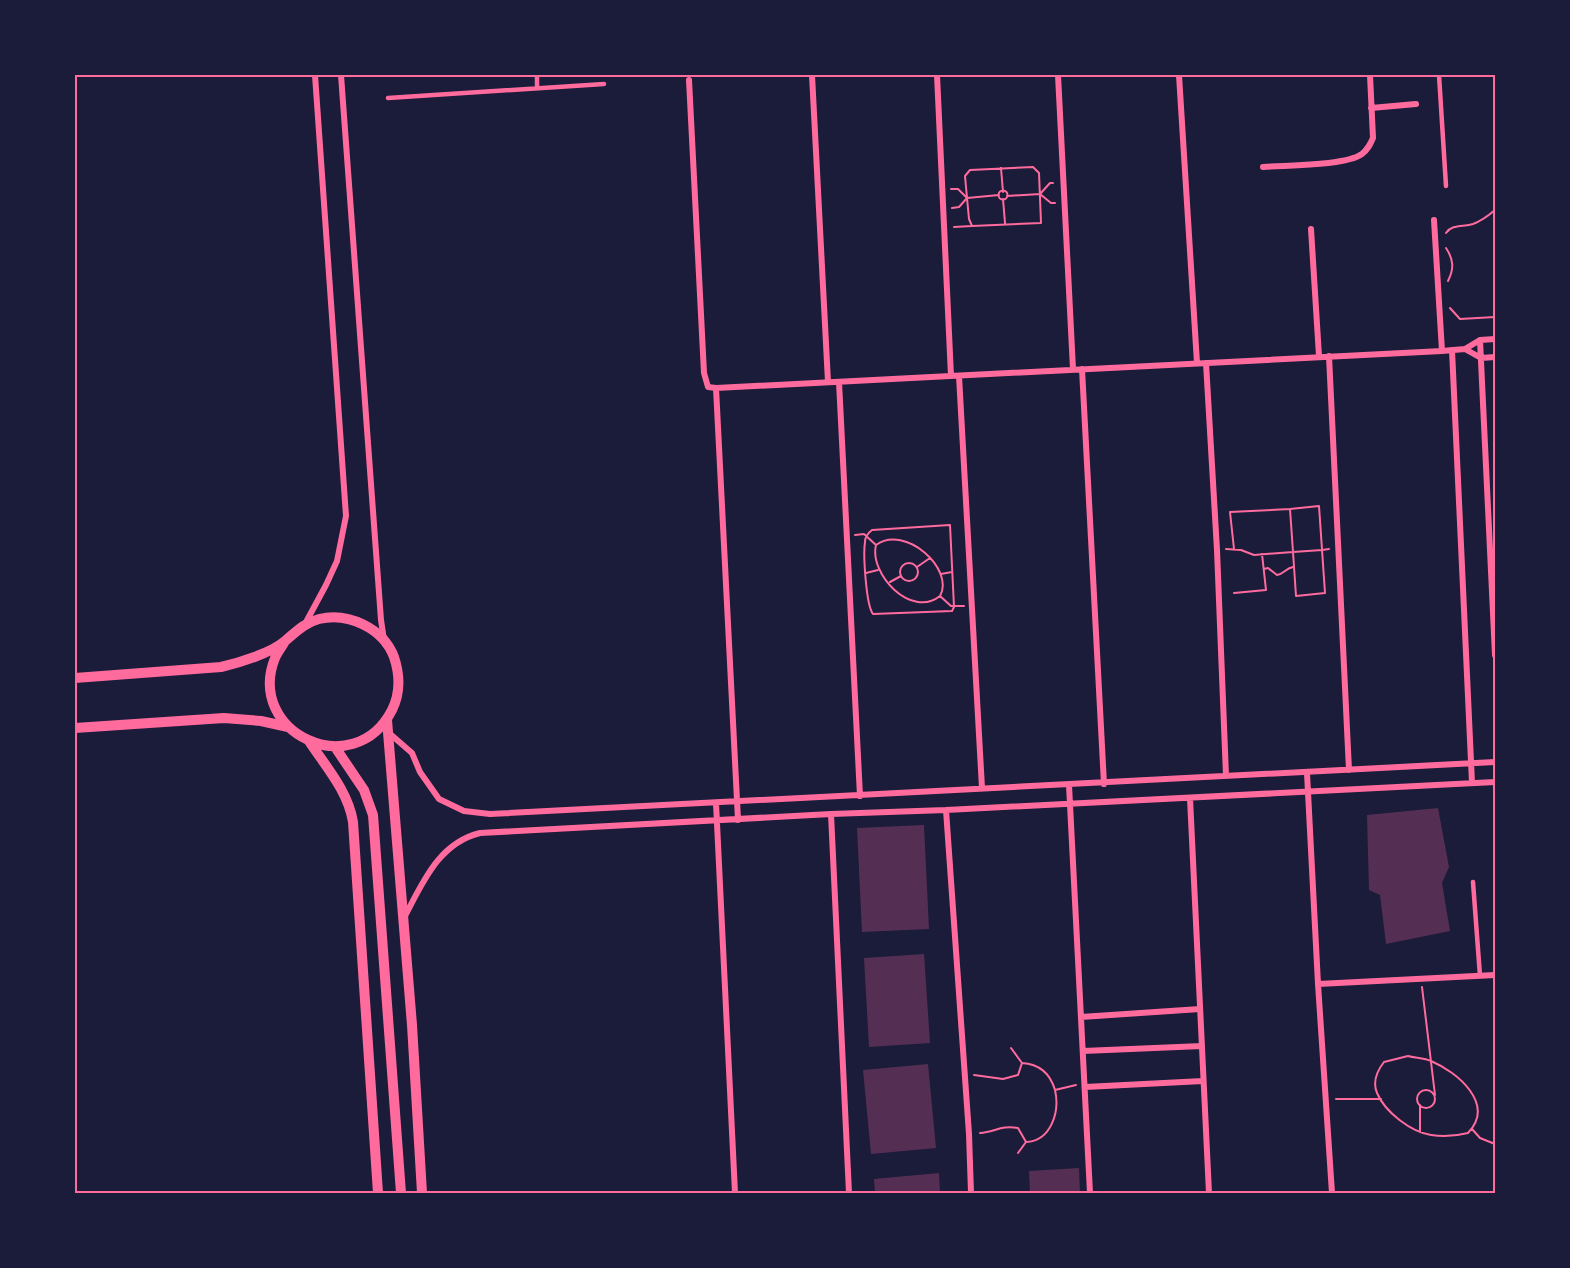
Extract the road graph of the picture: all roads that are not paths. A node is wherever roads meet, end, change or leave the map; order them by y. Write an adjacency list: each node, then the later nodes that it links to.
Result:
1 (315, 75): 38 (street)
2 (341, 75): 39 (street)
3 (537, 75): 12 (lane)
4 (812, 75): 35 (street)
5 (937, 75): 33 (street)
6 (1058, 75): 31 (street)
7 (1179, 75): 29 (street)
8 (1370, 75): 15 (street)
9 (1439, 75): 17 (lane)
10 (689, 80): 37 (street)
11 (604, 84): 12 (lane)
12 (537, 88): 13 (lane)
13 (388, 98)
14 (1416, 104): 15 (street)
15 (1371, 108): 16 (street)
16 (1263, 167)
17 (1446, 186)
18 (1434, 220): 24 (street)
19 (1311, 229): 25 (street)
20 (1495, 339): 21 (street)
21 (1480, 340): 22 (street); 28 (street)
22 (1465, 349): 23 (street); 28 (street)
23 (1452, 350): 24 (street); 50 (street)
24 (1442, 351): 26 (street)
25 (1319, 356): 26 (street); 30 (street)
26 (1329, 356): 51 (street)
27 (1495, 357): 28 (street)
28 (1481, 358): 41 (street)
29 (1197, 363): 30 (street); 32 (street)
30 (1206, 363): 53 (street)
31 (1072, 369): 32 (street); 34 (street)
32 (1082, 369): 56 (street)
33 (951, 376): 34 (street); 36 (street)
34 (959, 376): 58 (street)
35 (828, 382): 36 (street); 37 (street)
36 (839, 382): 60 (street)
37 (716, 388): 62 (street)
38 (304, 625): 39 (street); 40 (street)
39 (384, 641): 43 (street)
40 (284, 643): 42 (street); 44 (street)
41 (1495, 655)
42 (75, 678)
43 (387, 720): 46 (street); 48 (street)
44 (288, 727): 45 (street); 47 (street)
45 (75, 728)
46 (388, 733): 63 (street); 70 (street)
47 (309, 741): 48 (street); 80 (street)
48 (335, 747): 81 (street)
49 (1495, 762): 50 (street)
50 (1471, 764): 51 (street); 55 (street)
51 (1350, 770): 52 (street)
52 (1307, 773): 53 (street); 59 (street)
53 (1226, 776): 56 (street)
54 (1495, 782): 55 (street)
55 (1472, 783): 59 (street)
56 (1104, 784): 57 (street)
57 (1070, 786): 58 (street); 64 (street)
58 (982, 788): 60 (street)
59 (1308, 790): 61 (street); 73 (street)
60 (860, 796): 62 (street)
61 (1190, 798): 64 (street); 74 (street)
62 (736, 802): 63 (street); 67 (street)
63 (716, 803): 68 (street)
64 (1071, 803): 65 (street); 75 (street)
65 (946, 810): 66 (street); 85 (street)
66 (831, 814): 67 (street); 84 (street)
67 (738, 820): 68 (street)
68 (717, 821): 70 (street); 83 (street)
69 (1473, 882): 72 (lane)
70 (403, 920): 82 (street)
71 (1495, 975): 72 (street)
72 (1480, 976): 73 (street)
73 (1318, 984): 88 (street)
74 (1200, 1009): 75 (street); 76 (street)
75 (1082, 1017): 77 (street)
76 (1202, 1046): 77 (street); 78 (street)
77 (1083, 1051): 79 (street)
78 (1203, 1081): 79 (street); 87 (street)
79 (1085, 1086): 86 (street)
80 (378, 1193)
81 (401, 1193)
82 (422, 1193)
83 (735, 1193)
84 (849, 1193)
85 (970, 1193)
86 (1090, 1193)
87 (1209, 1193)
88 (1332, 1193)

